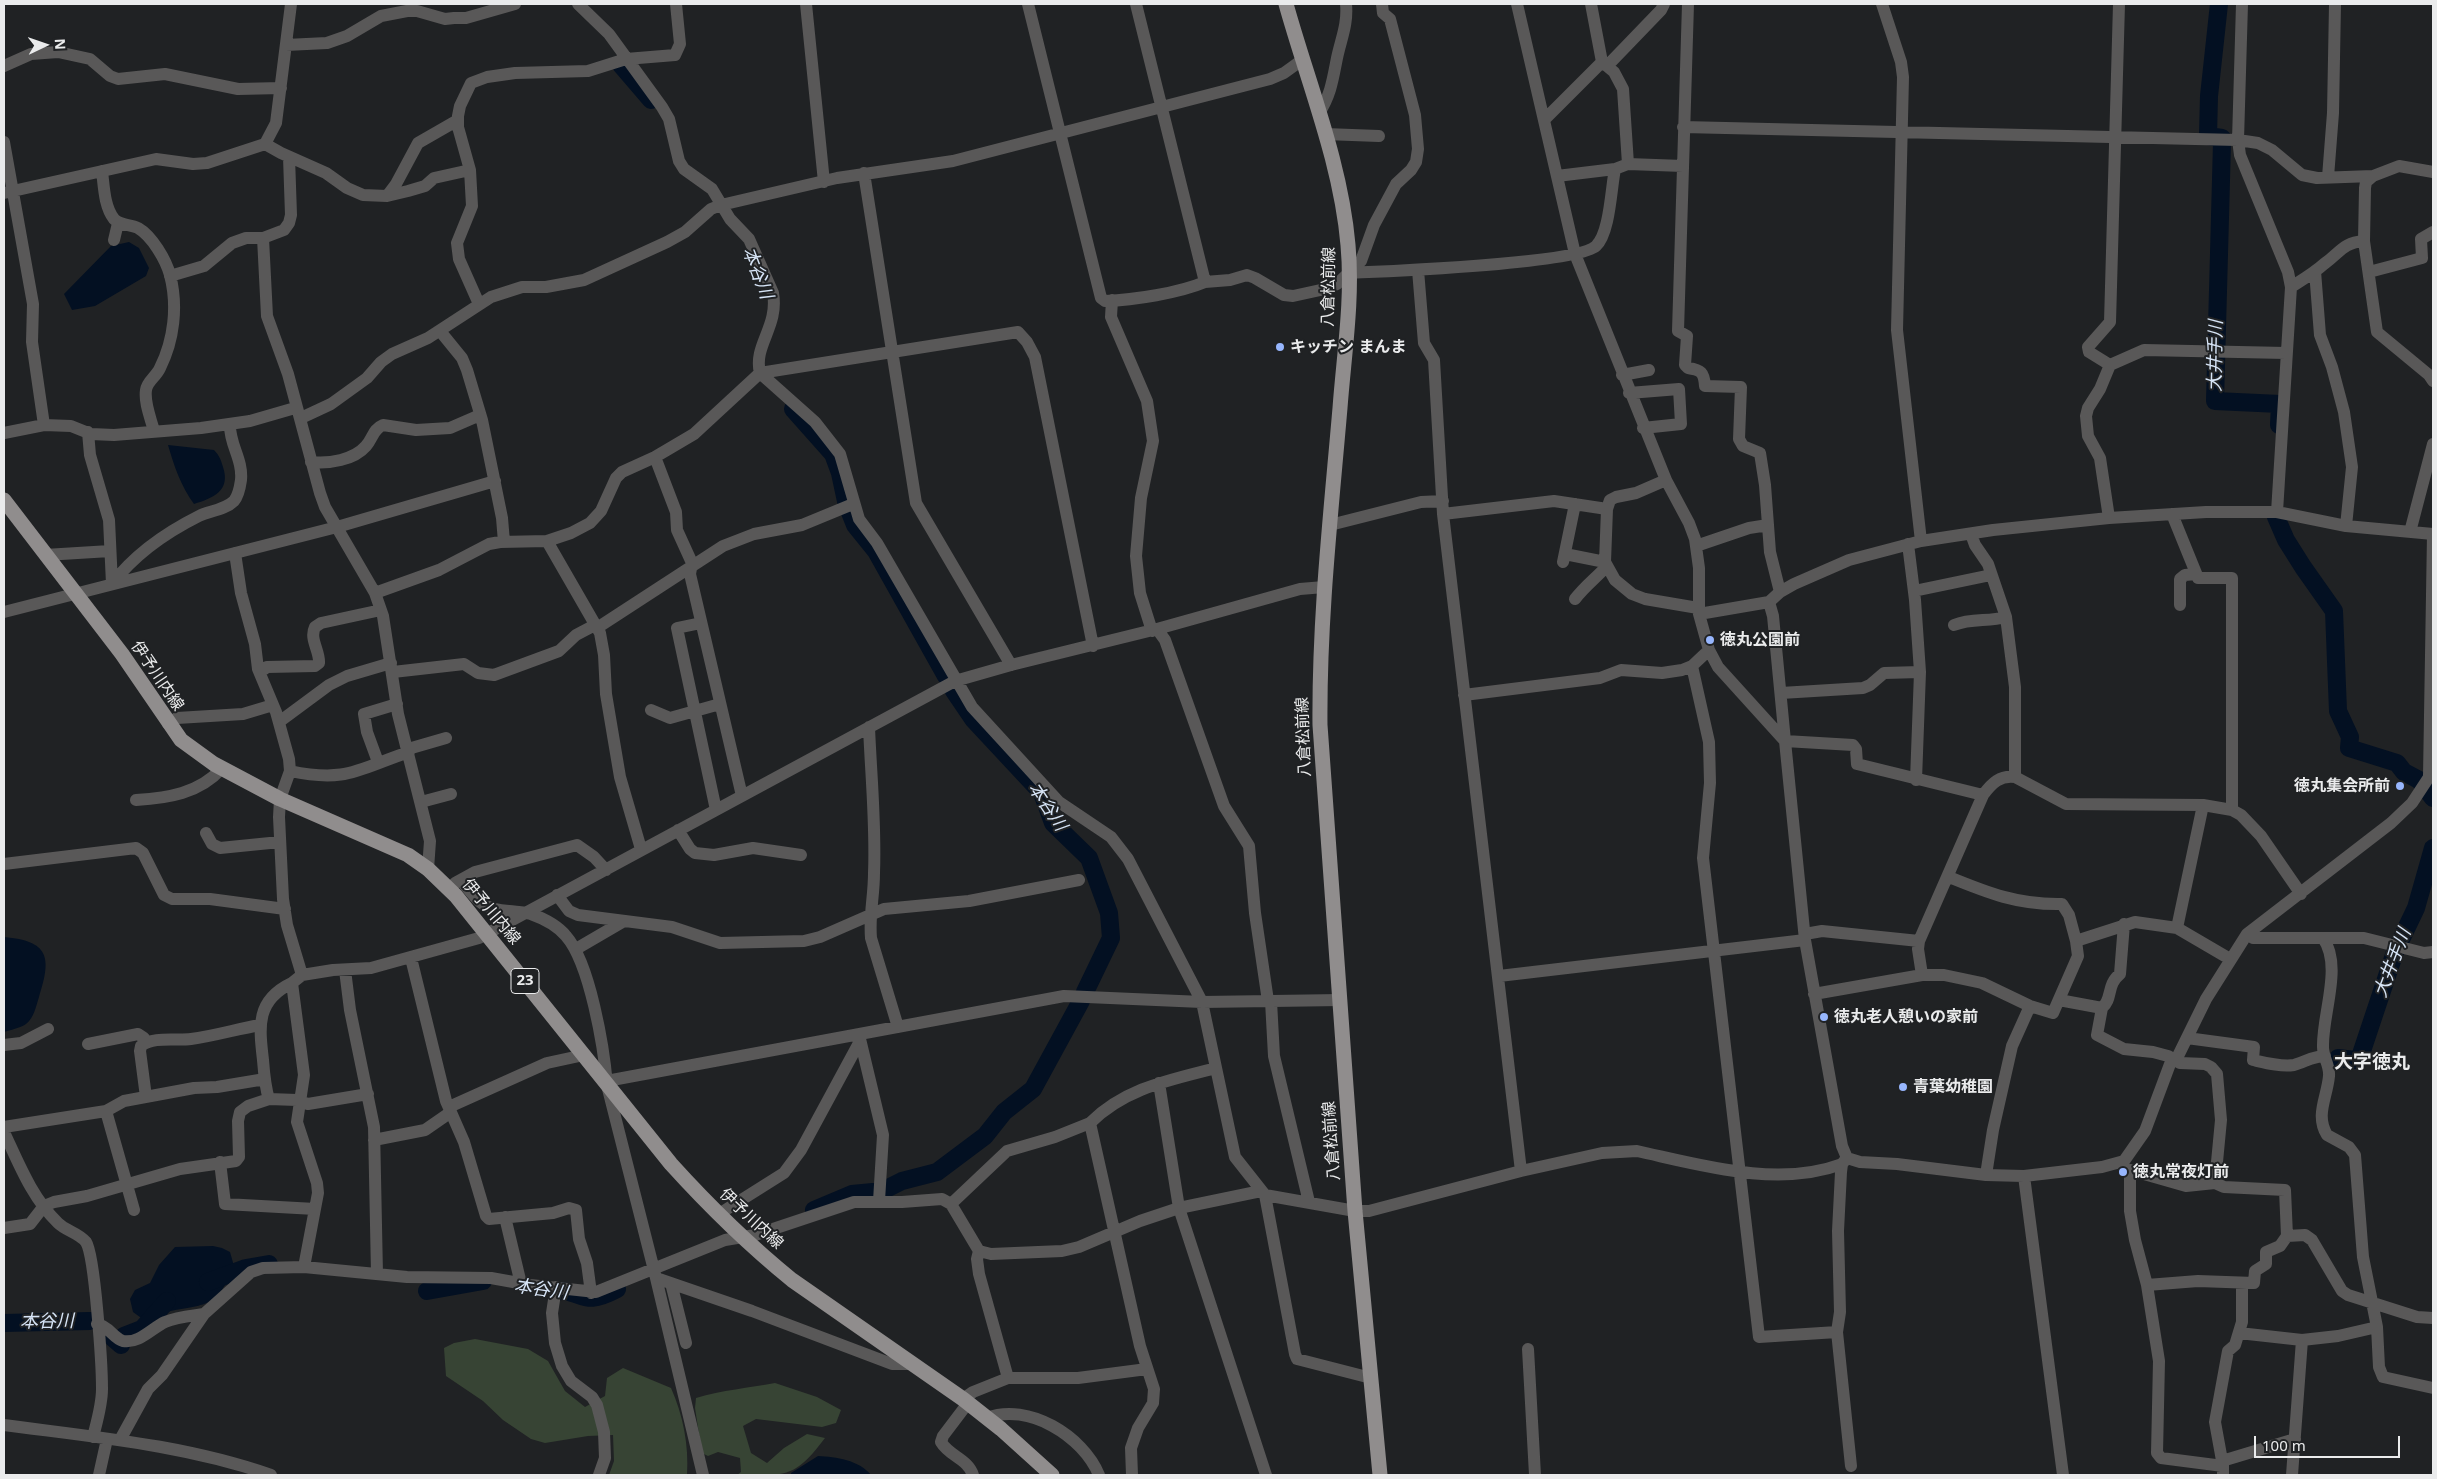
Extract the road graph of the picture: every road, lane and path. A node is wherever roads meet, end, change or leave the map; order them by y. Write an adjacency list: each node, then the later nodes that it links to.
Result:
1 (291, 4): 19 (street)
2 (514, 4): 19 (street)
3 (578, 4): 20 (street)
4 (676, 4): 20 (street)
5 (806, 4): 49 (street)
6 (1028, 4): 31 (street)
7 (1136, 4): 25 (street)
8 (1286, 4): 21 (main road, 八倉松前線)
9 (1346, 4): 26 (street)
10 (1382, 4): 62 (street)
11 (1517, 4): 27 (street)
12 (1590, 4): 22 (street)
13 (1664, 4): 22 (street)
14 (1688, 4): 29 (street)
15 (1882, 4): 30 (street)
16 (2119, 4): 34 (street)
17 (2242, 4): 35 (street)
18 (2335, 4): 48 (street)
19 (286, 45): 24 (street)
20 (626, 59): 28 (street); 52 (street)
21 (1302, 60): 25 (street); 26 (main road, 八倉松前線)
22 (1605, 64): 27 (street); 39 (street)
23 (4, 66): 24 (street)
24 (281, 88): 37 (street)
25 (1161, 108): 31 (street); 64 (street)
26 (1319, 113): 32 (main road, 八倉松前線)
27 (1545, 119): 46 (street)
28 (458, 120): 42 (street); 51 (street)
29 (1683, 127): 30 (street); 40 (street)
30 (1901, 132): 34 (street); 108 (street)
31 (1060, 133): 45 (street); 66 (street)
32 (1325, 134): 33 (street); 62 (main road, 八倉松前線)
33 (1379, 136)
34 (2115, 136): 35 (street); 71 (street)
35 (2238, 140): 48 (street); 65 (street)
36 (4, 142): 50 (street)
37 (265, 144): 38 (street); 43 (street)
38 (289, 157): 51 (street); 55 (street)
39 (1628, 164): 40 (street); 41 (street)
40 (1683, 166): 100 (street)
41 (1614, 169): 46 (street); 58 (street)
42 (470, 170): 51 (street); 67 (street)
43 (102, 171): 50 (street); 53 (street)
44 (2433, 172): 47 (street)
45 (864, 173): 49 (street); 69 (street)
46 (1557, 176): 58 (street)
47 (2373, 176): 48 (street); 57 (street)
48 (2328, 178)
49 (824, 182): 52 (street)
50 (8, 192): 80 (street)
51 (387, 196)
52 (721, 205): 67 (street); 73 (street)
53 (118, 223): 56 (street); 63 (street)
54 (2433, 232): 61 (street)
55 (263, 238): 63 (street); 77 (street)
56 (114, 240)
57 (2364, 241): 60 (street); 61 (street)
58 (1575, 254): 59 (street); 74 (street)
59 (1418, 270): 62 (street); 91 (street)
60 (2315, 271): 65 (street); 101 (street)
61 (2369, 272): 75 (street)
62 (1350, 273): 64 (street); 99 (main road, 八倉松前線)
63 (170, 276): 84 (street)
64 (1205, 282): 66 (street)
65 (2291, 288): 70 (street)
66 (1112, 300): 133 (street)
67 (479, 304): 68 (street)
68 (440, 331): 77 (street); 78 (street)
69 (891, 351): 73 (street); 134 (street); 136 (street)
70 (2286, 353): 71 (street); 95 (street)
71 (2110, 365): 98 (street)
72 (1649, 370): 74 (street)
73 (760, 373): 86 (street); 92 (street)
74 (1622, 375): 76 (street)
75 (2433, 381)
76 (1629, 393): 81 (street); 81 (street)
77 (298, 413): 79 (street); 87 (street)
78 (480, 415): 87 (street); 89 (street)
79 (230, 424): 84 (street); 117 (street)
80 (44, 425): 82 (street); 83 (street)
81 (1643, 428): 88 (street)
82 (4, 432)
83 (88, 432): 84 (street); 110 (street)
84 (154, 432)
85 (2433, 444): 103 (street)
86 (655, 457): 107 (street); 114 (street)
87 (311, 462): 102 (street)
88 (1666, 480): 94 (street); 109 (street)
89 (494, 481): 102 (street); 106 (street)
90 (4, 500): 112 (main road, 伊予川内線 / 23)
91 (1443, 501): 96 (street); 99 (street)
92 (853, 504): 114 (street); 141 (street)
93 (1575, 504): 94 (street); 96 (street); 113 (street)
94 (1607, 509): 113 (street)
95 (2277, 512): 97 (street); 101 (street)
96 (1443, 514): 143 (street)
97 (2172, 514): 98 (street); 115 (street)
98 (2109, 518): 104 (street)
99 (1330, 525): 118 (main road, 八倉松前線)
100 (1768, 525): 109 (street); 120 (street)
101 (2346, 526): 103 (street)
102 (337, 527): 111 (street); 121 (street)
103 (2410, 532): 105 (street)
104 (1971, 534): 108 (street); 116 (street)
105 (2433, 534): 158 (street)
106 (504, 542): 107 (street); 121 (street)
107 (547, 542): 132 (street)
108 (1915, 543): 119 (street); 120 (street)
109 (1696, 546): 127 (street)
110 (110, 550): 112 (street); 117 (street)
111 (235, 553): 117 (street); 139 (street)
112 (45, 555): 122 (main road, 伊予川内線 / 23)
113 (1606, 564): 123 (street); 127 (street)
114 (691, 568): 130 (street); 132 (street)
115 (2196, 574): 125 (street); 169 (street)
116 (1991, 575): 119 (street); 129 (street)
117 (112, 584): 122 (street)
118 (1324, 587): 133 (street); 206 (main road, 八倉松前線)
119 (1914, 590): 140 (street)
120 (1780, 592): 124 (street)
121 (375, 593): 126 (street)
122 (76, 594): 128 (street); 150 (main road, 伊予川内線 / 23)
123 (1575, 600)
124 (1769, 602): 127 (street); 142 (street)
125 (2180, 605)
126 (381, 610): 138 (street); 139 (street)
127 (1699, 611): 135 (street)
128 (4, 612)
129 (2006, 617): 131 (street); 159 (street)
130 (701, 623): 145 (street); 148 (street)
131 (1954, 625)
132 (596, 626): 138 (street); 173 (street)
133 (1155, 630): 134 (street); 208 (street)
134 (1093, 646): 136 (street)
135 (1709, 650): 137 (street); 153 (street)
136 (1011, 665): 141 (street)
137 (1692, 666): 143 (street); 197 (street)
138 (392, 668): 144 (street); 149 (street)
139 (260, 672): 146 (street)
140 (1920, 672): 142 (street); 160 (street)
141 (955, 682): 151 (street); 209 (street)
142 (1781, 692): 153 (street)
143 (1464, 695): 203 (street)
144 (397, 704): 154 (street); 155 (street)
145 (720, 704): 148 (street); 163 (street)
146 (273, 705): 149 (street); 150 (street)
147 (651, 710): 148 (street)
148 (695, 712): 168 (street)
149 (279, 722): 157 (street)
150 (168, 724): 156 (main road, 伊予川内線 / 23)
151 (869, 727): 163 (street); 186 (street)
152 (446, 738): 154 (street)
153 (1785, 741): 160 (street); 192 (street)
154 (408, 750): 155 (street); 166 (street)
155 (378, 762): 157 (street)
156 (222, 768): 164 (main road, 伊予川内線 / 23); 165 (street)
157 (290, 772): 164 (street)
158 (2431, 774): 182 (street)
159 (2016, 777): 162 (street); 167 (street)
160 (1916, 780): 162 (street)
161 (451, 794): 166 (street)
162 (1983, 795): 178 (street)
163 (742, 796): 168 (street)
164 (280, 799): 172 (street); 176 (main road, 伊予川内線 / 23)
165 (136, 800)
166 (421, 802): 176 (street)
167 (2203, 805): 169 (street); 189 (street)
168 (716, 810): 170 (street)
169 (2232, 810): 182 (street)
170 (678, 830): 173 (street); 174 (street)
171 (206, 833): 172 (street)
172 (280, 842): 184 (street)
173 (641, 850): 177 (street)
174 (801, 856)
175 (4, 864): 184 (street)
176 (428, 869): 181 (main road, 伊予川内線 / 23)
177 (606, 870): 179 (street); 183 (street)
178 (1949, 877): 194 (street); 195 (street)
179 (461, 880): 181 (street); 185 (street)
180 (1079, 880): 186 (street)
181 (448, 887): 190 (main road, 伊予川内線 / 23)
182 (2300, 894): 191 (street)
183 (557, 895): 185 (street); 187 (street)
184 (285, 909): 204 (street)
185 (525, 912): 190 (street); 196 (street)
186 (870, 916): 187 (street); 213 (street)
187 (624, 921): 196 (street)
188 (2124, 924): 189 (street); 195 (street); 211 (street)
189 (2176, 928): 200 (street)
190 (486, 933): 199 (street); 220 (main road, 伊予川内線 / 23)
191 (2247, 934): 193 (street); 200 (street)
192 (1805, 937): 194 (street); 197 (street); 205 (street)
193 (2323, 938): 198 (street); 221 (street)
194 (1919, 941): 202 (street)
195 (2076, 941): 207 (street)
196 (576, 950): 226 (street)
197 (1713, 951): 203 (street); 241 (street)
198 (2433, 952)
199 (411, 958): 201 (street); 231 (street)
200 (2230, 959): 216 (street)
201 (345, 970): 204 (street); 227 (street)
202 (1922, 974): 205 (street); 210 (street)
203 (1499, 976): 240 (street)
204 (297, 979): 212 (street); 230 (street)
205 (1814, 994): 237 (street)
206 (1341, 1000): 208 (street); 254 (main road, 八倉松前線)
207 (2059, 1000): 210 (street); 211 (street)
208 (1270, 1001): 209 (street); 248 (street)
209 (1202, 1002): 213 (street); 223 (street)
210 (2030, 1006): 242 (street)
211 (2102, 1008): 222 (street)
212 (260, 1025): 217 (street); 224 (street)
213 (898, 1027): 215 (street)
214 (48, 1028): 219 (street)
215 (860, 1037): 226 (street); 247 (street); 255 (street)
216 (2187, 1038): 221 (street); 222 (street)
217 (145, 1043): 218 (street); 228 (street)
218 (88, 1044)
219 (4, 1045)
220 (584, 1055): 226 (main road, 伊予川内線 / 23); 231 (street)
221 (2325, 1056): 271 (street)
222 (2174, 1060): 239 (street); 245 (street)
223 (1216, 1068): 225 (street); 246 (street)
224 (265, 1079): 228 (street); 229 (street)
225 (1159, 1084): 233 (street); 251 (street)
226 (607, 1085): 255 (main road, 伊予川内線 / 23); 264 (street)
227 (368, 1094): 230 (street); 236 (street)
228 (146, 1097): 232 (street)
229 (269, 1099): 230 (street); 238 (street)
230 (302, 1102): 252 (street)
231 (450, 1110): 236 (street); 256 (street)
232 (106, 1111): 234 (street); 244 (street)
233 (1090, 1122): 249 (street); 258 (street)
234 (4, 1127)
235 (4, 1132): 250 (street)
236 (374, 1140): 263 (street)
237 (1845, 1161): 241 (street); 242 (street); 276 (street)
238 (220, 1162): 244 (street); 252 (street)
239 (2127, 1166): 243 (street); 245 (street); 268 (street)
240 (1521, 1171): 241 (street); 254 (street)
241 (1739, 1171): 276 (street)
242 (1986, 1174): 243 (street)
243 (2024, 1176): 306 (street)
244 (125, 1183): 250 (street); 253 (street)
245 (2215, 1183): 260 (street)
246 (1263, 1193): 248 (street); 251 (street); 284 (street)
247 (879, 1201): 249 (street); 259 (street)
248 (1309, 1202): 254 (street)
249 (951, 1204): 261 (street)
250 (44, 1206): 257 (street); 274 (street)
251 (1179, 1208): 258 (street); 303 (street)
252 (315, 1209): 262 (street)
253 (134, 1210)
254 (1355, 1211): 284 (main road, 八倉松前線)
255 (720, 1214): 259 (main road, 伊予川内線 / 23)
256 (504, 1217): 266 (street); 270 (street)
257 (4, 1228)
258 (1114, 1231): 261 (street); 282 (street)
259 (742, 1236): 264 (street); 281 (main road, 伊予川内線 / 23)
260 (2287, 1236): 267 (street); 271 (street)
261 (979, 1251): 283 (street)
262 (304, 1267): 263 (street); 272 (street)
263 (377, 1274): 266 (street)
264 (655, 1274): 265 (street); 270 (street); 298 (street)
265 (671, 1283): 279 (street); 281 (street)
266 (521, 1284): 269 (street)
267 (2242, 1284): 268 (street); 277 (street)
268 (2147, 1285): 294 (street)
269 (556, 1287): 270 (street); 297 (street)
270 (591, 1292)
271 (2372, 1301): 273 (street); 275 (street)
272 (204, 1314): 274 (street); 292 (street)
273 (2433, 1318)
274 (97, 1324): 289 (street)
275 (2377, 1327): 278 (street); 285 (street)
276 (1837, 1332): 293 (street)
277 (2239, 1333): 278 (street); 294 (street)
278 (2302, 1340): 291 (street)
279 (686, 1343)
280 (1528, 1350): 305 (street)
281 (910, 1364): 286 (main road, 伊予川内線 / 23)
282 (1148, 1369): 283 (street); 302 (street)
283 (1008, 1378): 286 (street)
284 (1371, 1378): 304 (main road, 八倉松前線)
285 (2433, 1388)
286 (965, 1401): 287 (main road, 伊予川内線 / 23); 299 (street)
287 (987, 1418): 300 (main road, 伊予川内線 / 23); 301 (street)
288 (4, 1425): 289 (street)
289 (93, 1437): 290 (street)
290 (107, 1439): 292 (street); 295 (street)
291 (2295, 1439): 294 (street); 307 (street)
292 (120, 1440): 296 (street)
293 (1851, 1466)
294 (2223, 1468)
295 (100, 1475)
296 (271, 1475)
297 (599, 1475)
298 (704, 1475)
299 (973, 1475)
300 (1052, 1475)
301 (1099, 1475)
302 (1132, 1475)
303 (1266, 1475)
304 (1380, 1475)
305 (1535, 1475)
306 (2063, 1475)
307 (2292, 1475)

